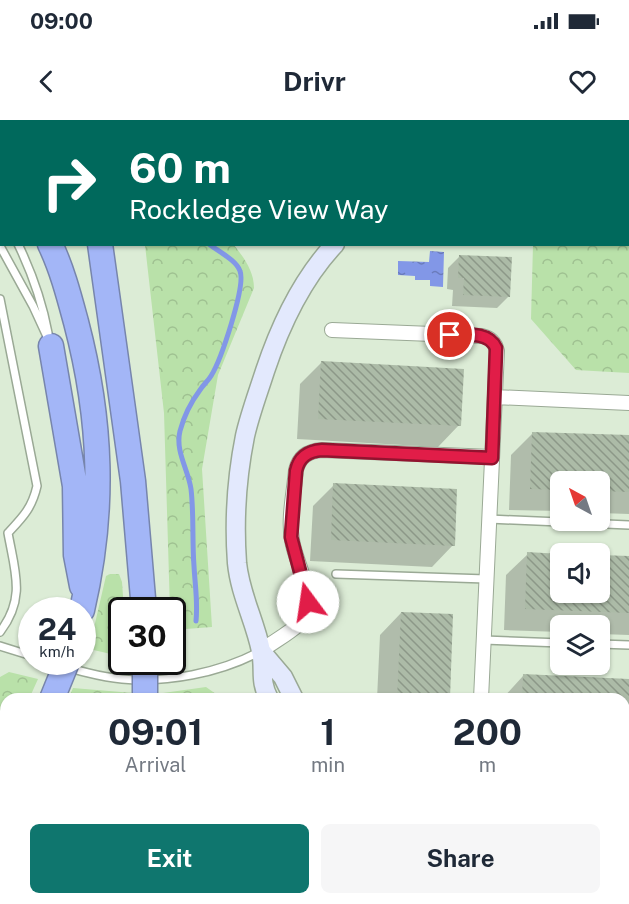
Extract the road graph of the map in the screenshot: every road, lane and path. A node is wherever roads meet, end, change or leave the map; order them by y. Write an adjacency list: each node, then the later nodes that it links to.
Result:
1 (0, 246): 8 (lane)
2 (19, 246): 8 (lane)
3 (51, 246): 17 (highway)
4 (100, 246): 18 (highway)
5 (333, 246): 25 (street)
6 (0, 298): 19 (lane)
7 (332, 330): 9 (street)
8 (51, 346): 16 (highway)
9 (495, 397): 10 (street); 11 (street)
10 (629, 403)
11 (492, 458): 12 (street); 25 (street)
12 (489, 519): 13 (lane); 15 (street)
13 (629, 525)
14 (336, 574): 15 (lane)
15 (486, 579): 20 (street)
16 (82, 597)
17 (85, 597)
18 (143, 597)
19 (0, 632)
20 (483, 640): 21 (lane); 34 (street)
21 (550, 643)
22 (610, 644): 23 (lane)
23 (629, 645)
24 (0, 646): 26 (lane)
25 (261, 651): 27 (lane); 32 (street); 33 (street)
26 (18, 652)
27 (96, 674)
28 (61, 675): 30 (highway, bridge)
29 (145, 675): 31 (highway, bridge)
30 (54, 693)
31 (145, 693)
32 (266, 693)
33 (291, 693)
34 (481, 693)

